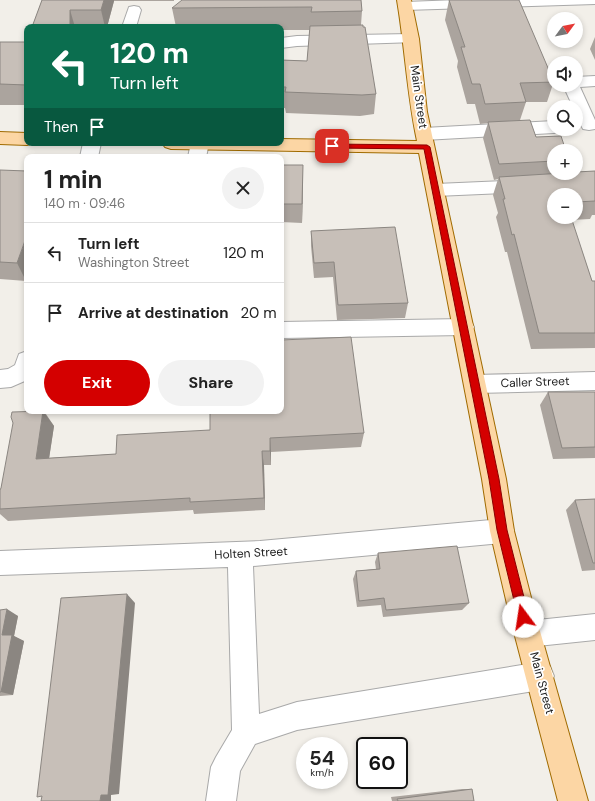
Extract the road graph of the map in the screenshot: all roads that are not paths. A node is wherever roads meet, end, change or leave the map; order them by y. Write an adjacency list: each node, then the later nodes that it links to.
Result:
1 (595, 0): 2 (street)
2 (405, 3): 5 (main road, Main Street)
3 (134, 10): 4 (street)
4 (130, 24)
5 (411, 39): 6 (street); 14 (main road, Main Street)
6 (284, 43)
7 (595, 81): 8 (street)
8 (583, 82)
9 (574, 92): 10 (street)
10 (587, 125)
11 (547, 128): 14 (street)
12 (0, 138): 13 (main road)
13 (24, 139)
14 (425, 141): 15 (main road); 20 (main road, Main Street)
15 (284, 145)
16 (188, 146): 18 (main road)
17 (264, 146): 18 (main road)
18 (199, 148)
19 (542, 185): 20 (street)
20 (436, 190): 21 (main road, Main Street)
21 (464, 327): 22 (street); 26 (main road, Main Street)
22 (284, 330)
23 (24, 371): 24 (street)
24 (0, 379)
25 (595, 381): 26 (street, Caller Street)
26 (475, 384): 27 (main road, Main Street)
27 (502, 530): 28 (street, Holten Street); 31 (main road, Main Street)
28 (240, 554): 29 (street, Holten Street); 33 (street)
29 (0, 563)
30 (595, 628): 31 (street)
31 (528, 634): 32 (main road, Main Street)
32 (540, 676): 33 (street); 35 (main road, Main Street)
33 (246, 733): 34 (street)
34 (221, 801)
35 (573, 801)

